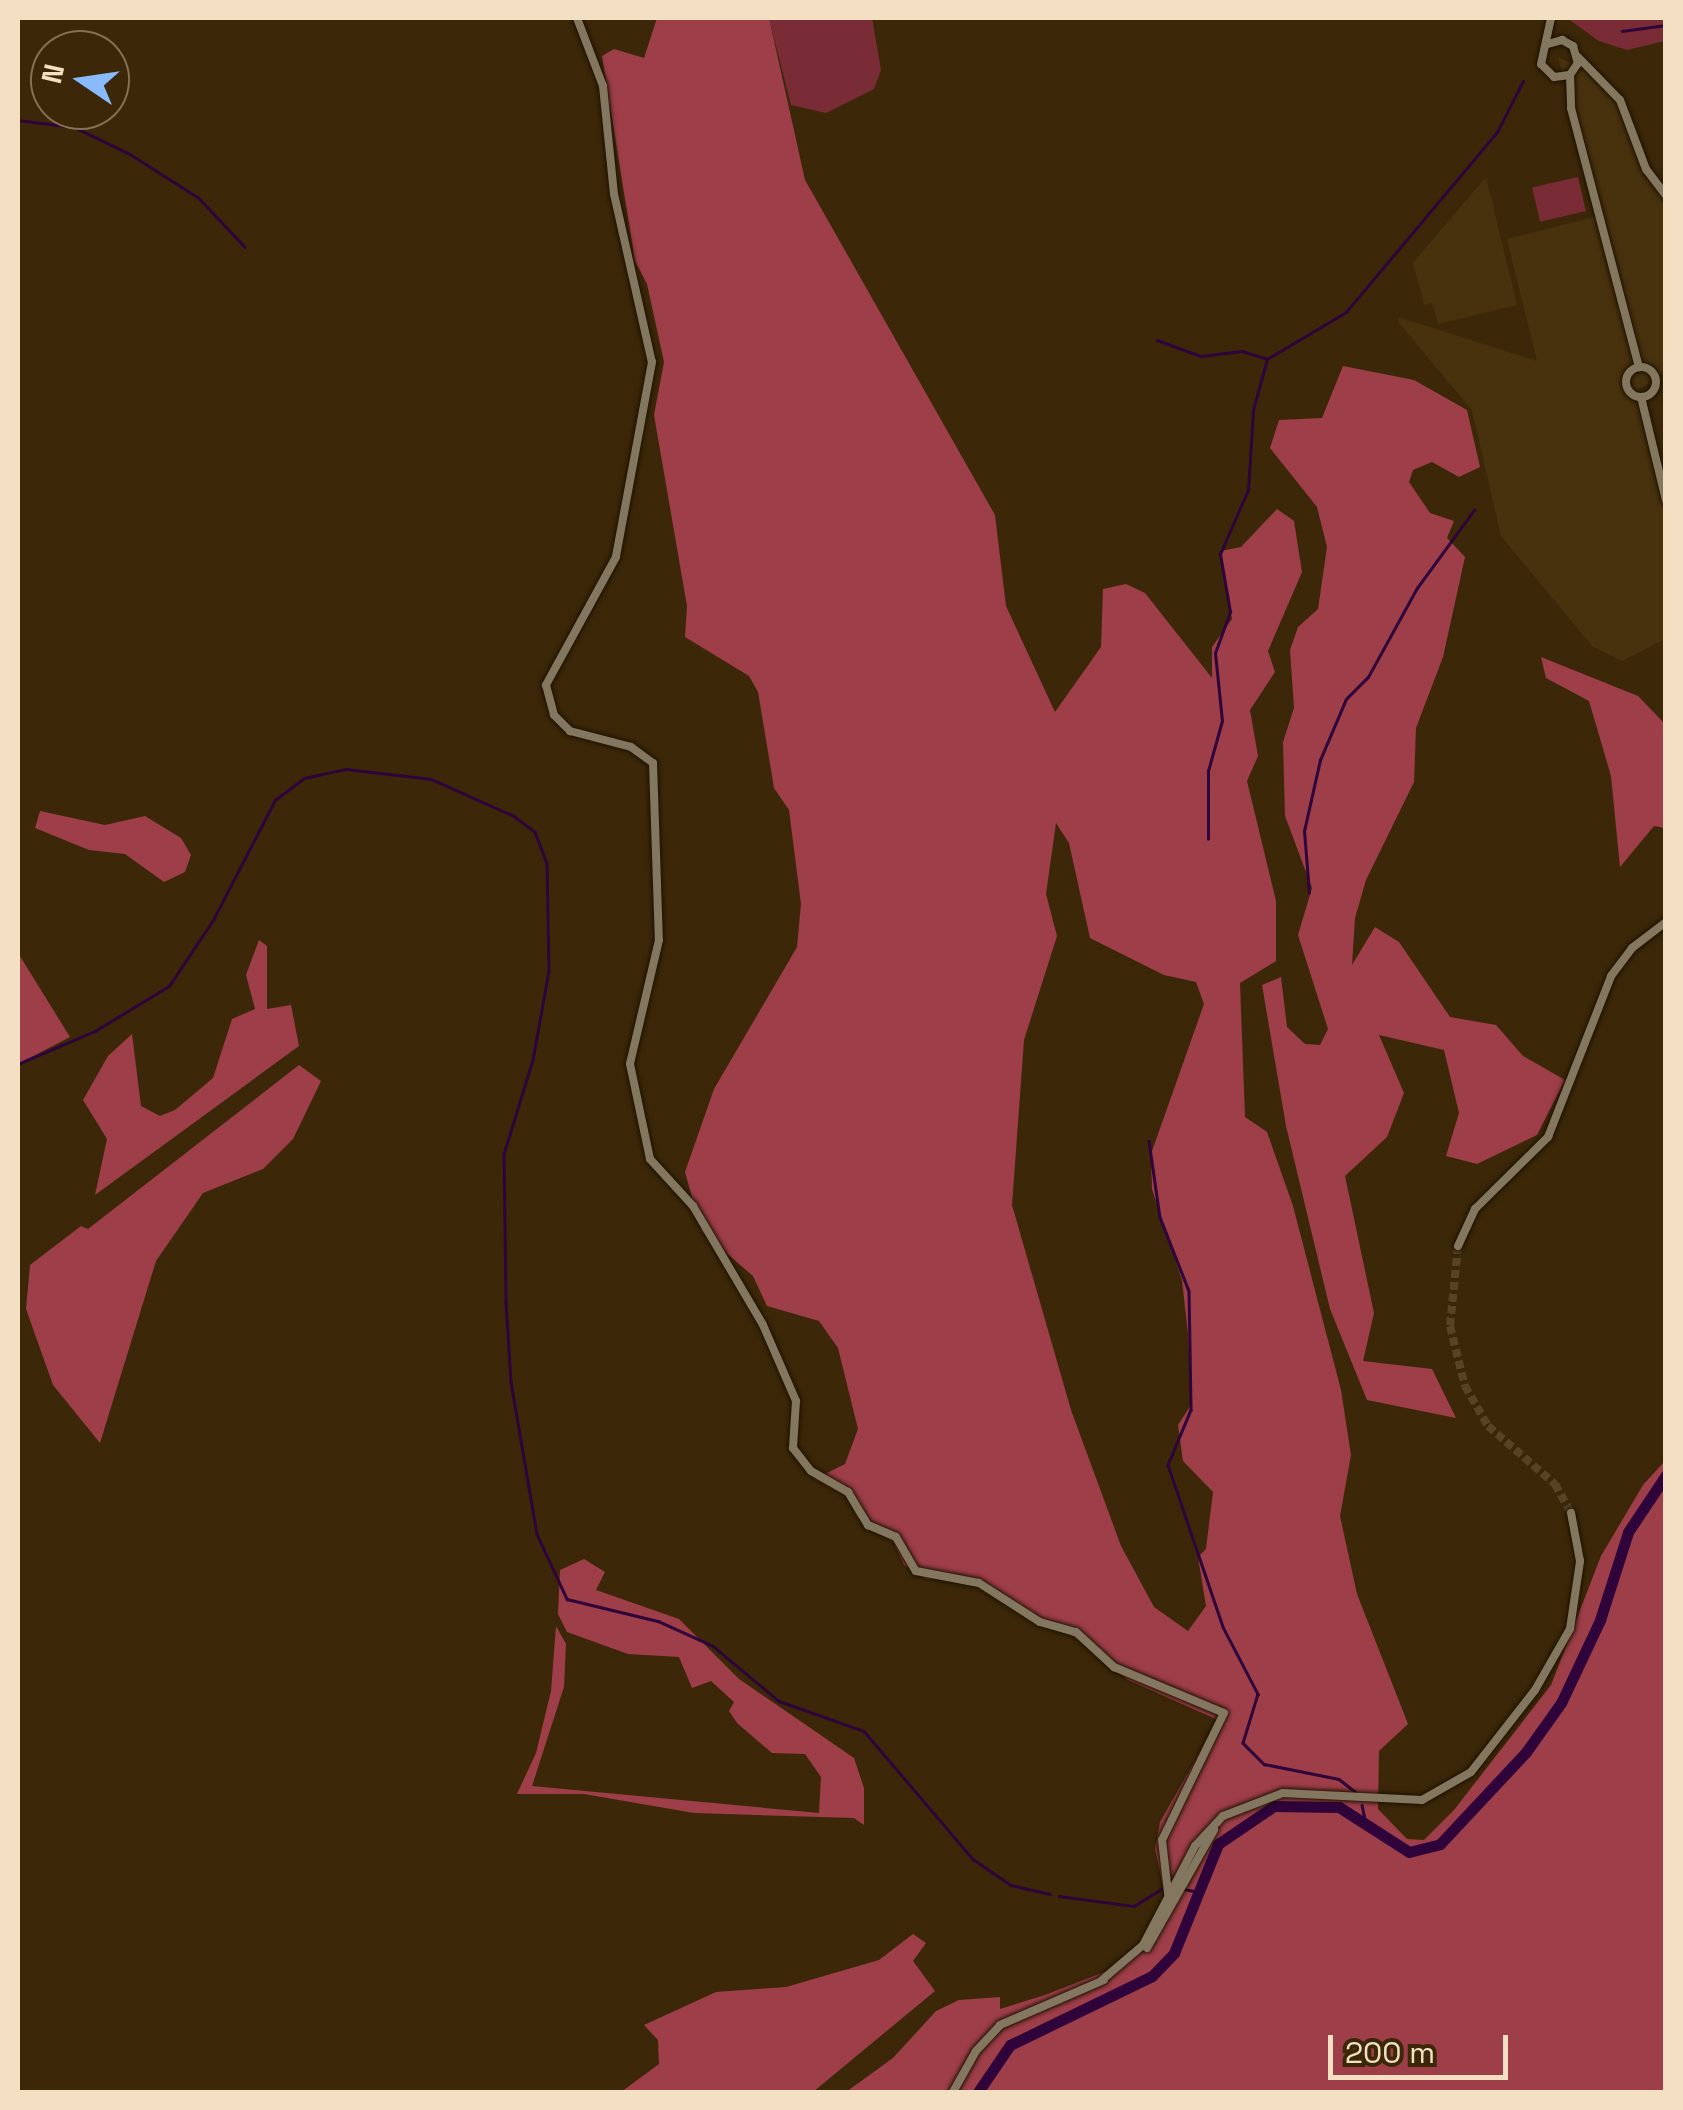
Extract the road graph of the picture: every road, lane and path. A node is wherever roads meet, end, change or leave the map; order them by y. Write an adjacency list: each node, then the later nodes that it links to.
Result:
1 (577, 18): 19 (street)
2 (1551, 18): 3 (street); 4 (street)
3 (1562, 40): 4 (street); 5 (street)
4 (1548, 44): 8 (street)
5 (1578, 57): 6 (street); 7 (street)
6 (1572, 73): 7 (street); 8 (street); 9 (street)
7 (1599, 76): 10 (street)
8 (1554, 78): 9 (street)
9 (1571, 108): 11 (street)
10 (1666, 196)
11 (1635, 366): 12 (street); 12 (street)
12 (1644, 399): 13 (street)
13 (1666, 500)
14 (1666, 922): 15 (street)
15 (1458, 1246)
16 (1572, 1513): 17 (street)
17 (1231, 1812): 18 (street); 20 (street)
18 (1198, 1854): 20 (street); 22 (street)
19 (1164, 1860): 20 (street); 21 (street)
20 (1179, 1871): 21 (street); 22 (street)
21 (1169, 1873): 22 (street)
22 (1172, 1901): 23 (street)
23 (953, 2092)

